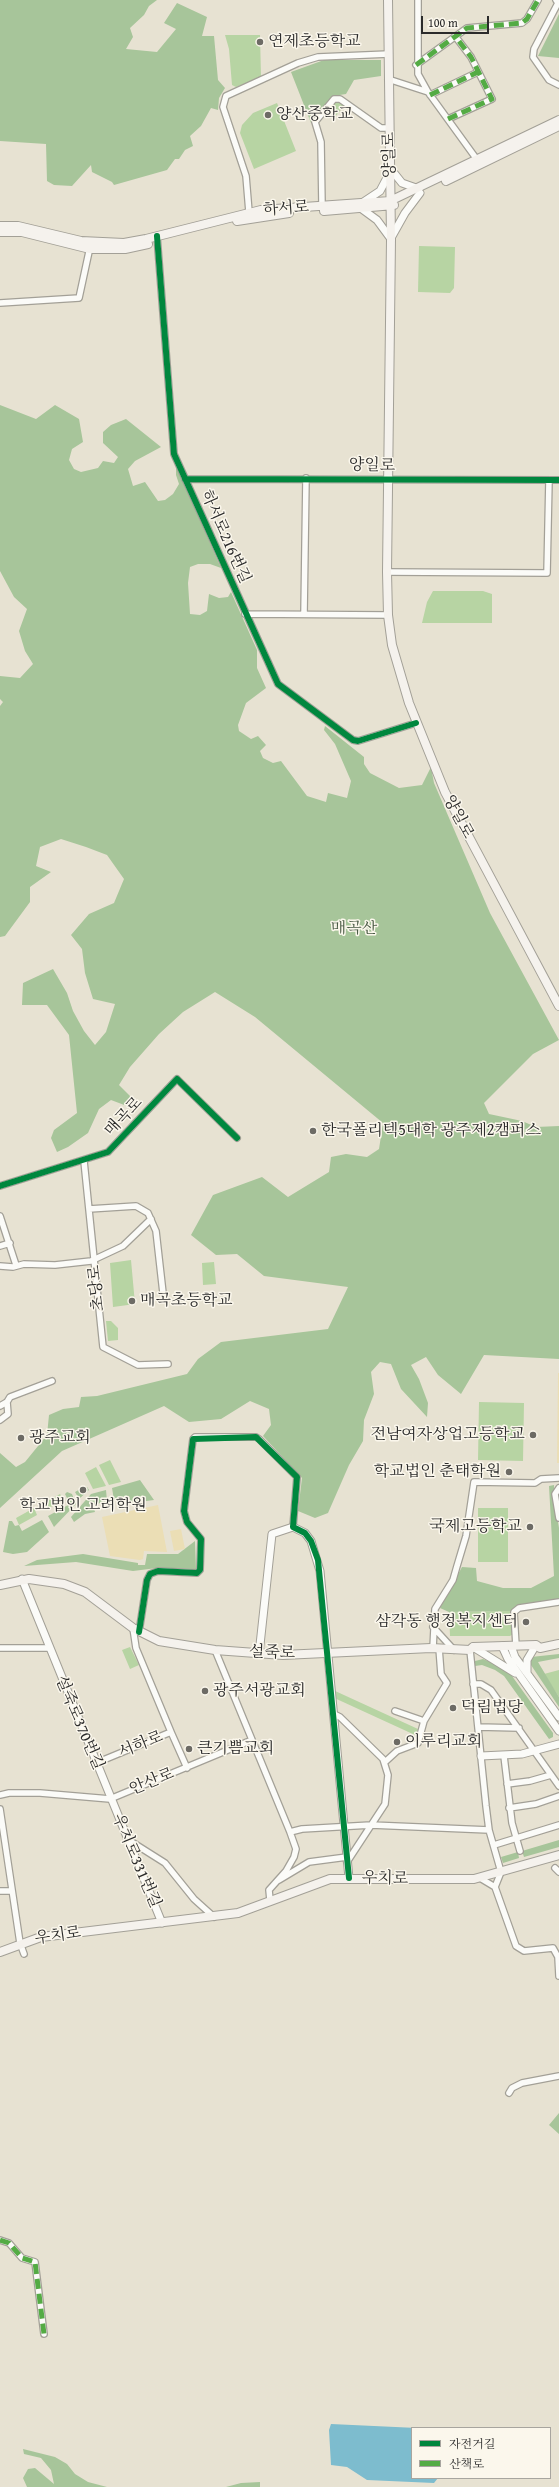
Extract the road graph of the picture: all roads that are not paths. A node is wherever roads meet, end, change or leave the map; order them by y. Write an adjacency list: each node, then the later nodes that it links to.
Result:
1 (388, 0): 6 (main road, 양일로)
2 (418, 0): 7 (street)
3 (538, 0): 5 (street)
4 (556, 0): 10 (street)
5 (455, 36): 7 (street); 8 (street)
6 (389, 54): 9 (main road, 양일로); 22 (street)
7 (416, 65): 11 (street)
8 (478, 72): 11 (street); 12 (street)
9 (388, 79): 11 (street); 15 (main road, 양일로)
10 (559, 84)
11 (429, 94): 12 (street)
12 (448, 119): 16 (street)
13 (559, 120): 16 (main road, 하서로)
14 (559, 126): 16 (main road, 하서로)
15 (389, 128): 17 (main road, 양일로); 20 (street)
16 (479, 162): 18 (main road, 하서로)
17 (390, 168): 18 (street); 19 (main road, 양일로); 21 (street)
18 (419, 191): 19 (main road, 하서로); 26 (street)
19 (390, 204): 21 (main road, 하서로); 26 (main road, 양일로)
20 (322, 206): 21 (main road, 하서로); 22 (main road, 하서로)
21 (362, 206): 25 (main road, 하서로); 26 (street)
22 (249, 212): 25 (main road, 하서로)
23 (0, 226): 27 (main road, 하서로)
24 (0, 232): 27 (main road, 하서로)
25 (158, 239): 27 (main road, 하서로); 30 (street, 하서로216번길)
26 (391, 239): 31 (main road, 양일로)
27 (90, 245): 28 (street)
28 (0, 303)
29 (306, 478): 30 (street, 양일로); 31 (street, 양일로); 36 (street)
30 (185, 479): 35 (street, 하서로216번길)
31 (389, 479): 32 (street, 양일로); 34 (main road, 양일로)
32 (549, 480): 33 (street, 양일로); 34 (street)
33 (559, 480)
34 (387, 572): 37 (main road, 양일로)
35 (245, 614): 36 (street); 38 (street, 하서로216번길)
36 (304, 614): 37 (street)
37 (388, 615): 38 (main road, 양일로)
38 (416, 723): 39 (main road, 양일로)
39 (559, 1006)
40 (237, 1138): 41 (street, 매곡로)
41 (84, 1161): 42 (street, 매곡로); 43 (street, 초당로)
42 (0, 1186)
43 (88, 1209): 45 (street); 48 (street, 초당로)
44 (0, 1216): 46 (street)
45 (151, 1219): 48 (street); 51 (street)
46 (10, 1243): 47 (street); 49 (street)
47 (0, 1246)
48 (94, 1260): 49 (street); 52 (street, 초당로)
49 (16, 1265): 50 (street)
50 (0, 1266)
51 (163, 1294)
52 (168, 1364)
53 (52, 1381): 54 (street)
54 (8, 1402): 55 (street); 56 (street)
55 (0, 1406)
56 (0, 1420)
57 (559, 1478): 64 (street)
58 (559, 1488): 59 (street)
59 (559, 1514)
60 (293, 1527): 65 (street); 76 (street); 77 (street)
61 (22, 1580): 62 (main road, 설죽로); 65 (main road, 설죽로); 71 (street, 설죽로370번길)
62 (0, 1585)
63 (559, 1602): 69 (street)
64 (432, 1626): 72 (street); 75 (street)
65 (136, 1630): 74 (main road, 설죽로); 88 (street)
66 (559, 1644): 67 (main road, 설죽로)
67 (536, 1645): 69 (main road, 설죽로); 78 (street)
68 (502, 1646): 69 (main road, 설죽로); 73 (main road, 설죽로); 79 (street)
69 (513, 1646): 78 (street)
70 (0, 1648): 71 (street)
71 (48, 1648): 95 (street, 설죽로370번길)
72 (436, 1648): 75 (main road, 설죽로); 77 (main road, 설죽로); 84 (street)
73 (472, 1649): 75 (main road, 설죽로); 79 (street); 80 (street)
74 (215, 1650): 76 (main road, 설죽로); 89 (street)
75 (454, 1650)
76 (258, 1654): 77 (main road, 설죽로)
77 (327, 1654): 82 (street)
78 (527, 1673): 83 (street)
79 (522, 1678): 87 (street)
80 (473, 1684): 85 (street); 86 (street)
81 (395, 1711): 84 (street)
82 (334, 1714): 94 (street); 108 (street)
83 (559, 1717)
84 (424, 1720): 94 (street)
85 (478, 1726): 86 (street); 92 (street)
86 (519, 1728): 91 (street)
87 (559, 1731)
88 (171, 1732): 95 (street, 서하로); 96 (street, 서하로)
89 (252, 1740): 96 (street, 안산로); 110 (street)
90 (559, 1744): 91 (street)
91 (535, 1751): 93 (street); 97 (street)
92 (481, 1756): 93 (street); 109 (street)
93 (504, 1756): 98 (street)
94 (385, 1762): 106 (street)
95 (96, 1763): 102 (street, 설죽로370번길)
96 (187, 1768): 102 (street, 안산로)
97 (551, 1775): 98 (street); 99 (street)
98 (507, 1784): 103 (street)
99 (559, 1786)
100 (0, 1795): 102 (street, 안산로)
101 (559, 1796): 103 (street)
102 (110, 1799): 111 (street, 우치로331번길)
103 (509, 1808): 112 (street)
104 (0, 1809): 105 (street)
105 (1, 1824): 114 (street)
106 (371, 1825): 108 (street); 109 (street); 117 (street)
107 (559, 1825): 112 (street)
108 (344, 1826): 110 (street); 117 (street)
109 (489, 1830): 113 (street)
110 (290, 1832): 121 (street)
111 (126, 1838): 126 (street); 127 (street, 우치로331번길)
112 (516, 1838): 113 (street); 115 (street)
113 (494, 1845): 118 (street)
114 (3, 1848): 124 (street)
115 (520, 1850)
116 (559, 1855): 118 (main road, 우치로)
117 (347, 1860): 119 (street); 121 (street)
118 (502, 1872): 120 (main road, 우치로); 122 (street)
119 (349, 1878): 120 (main road, 우치로); 125 (main road, 우치로)
120 (480, 1878): 122 (street)
121 (278, 1880): 125 (street)
122 (495, 1887): 129 (street)
123 (0, 1891): 124 (street)
124 (12, 1891): 128 (street)
125 (270, 1900): 126 (main road, 우치로)
126 (214, 1917): 127 (main road, 우치로)
127 (162, 1923): 128 (main road, 우치로)
128 (20, 1943): 130 (main road, 우치로); 131 (street)
129 (557, 1949): 132 (street)
130 (0, 1952)
131 (24, 1954)
132 (559, 1976)
133 (559, 2076): 134 (street)
134 (509, 2093)
135 (0, 2240): 136 (street)
136 (44, 2334)

